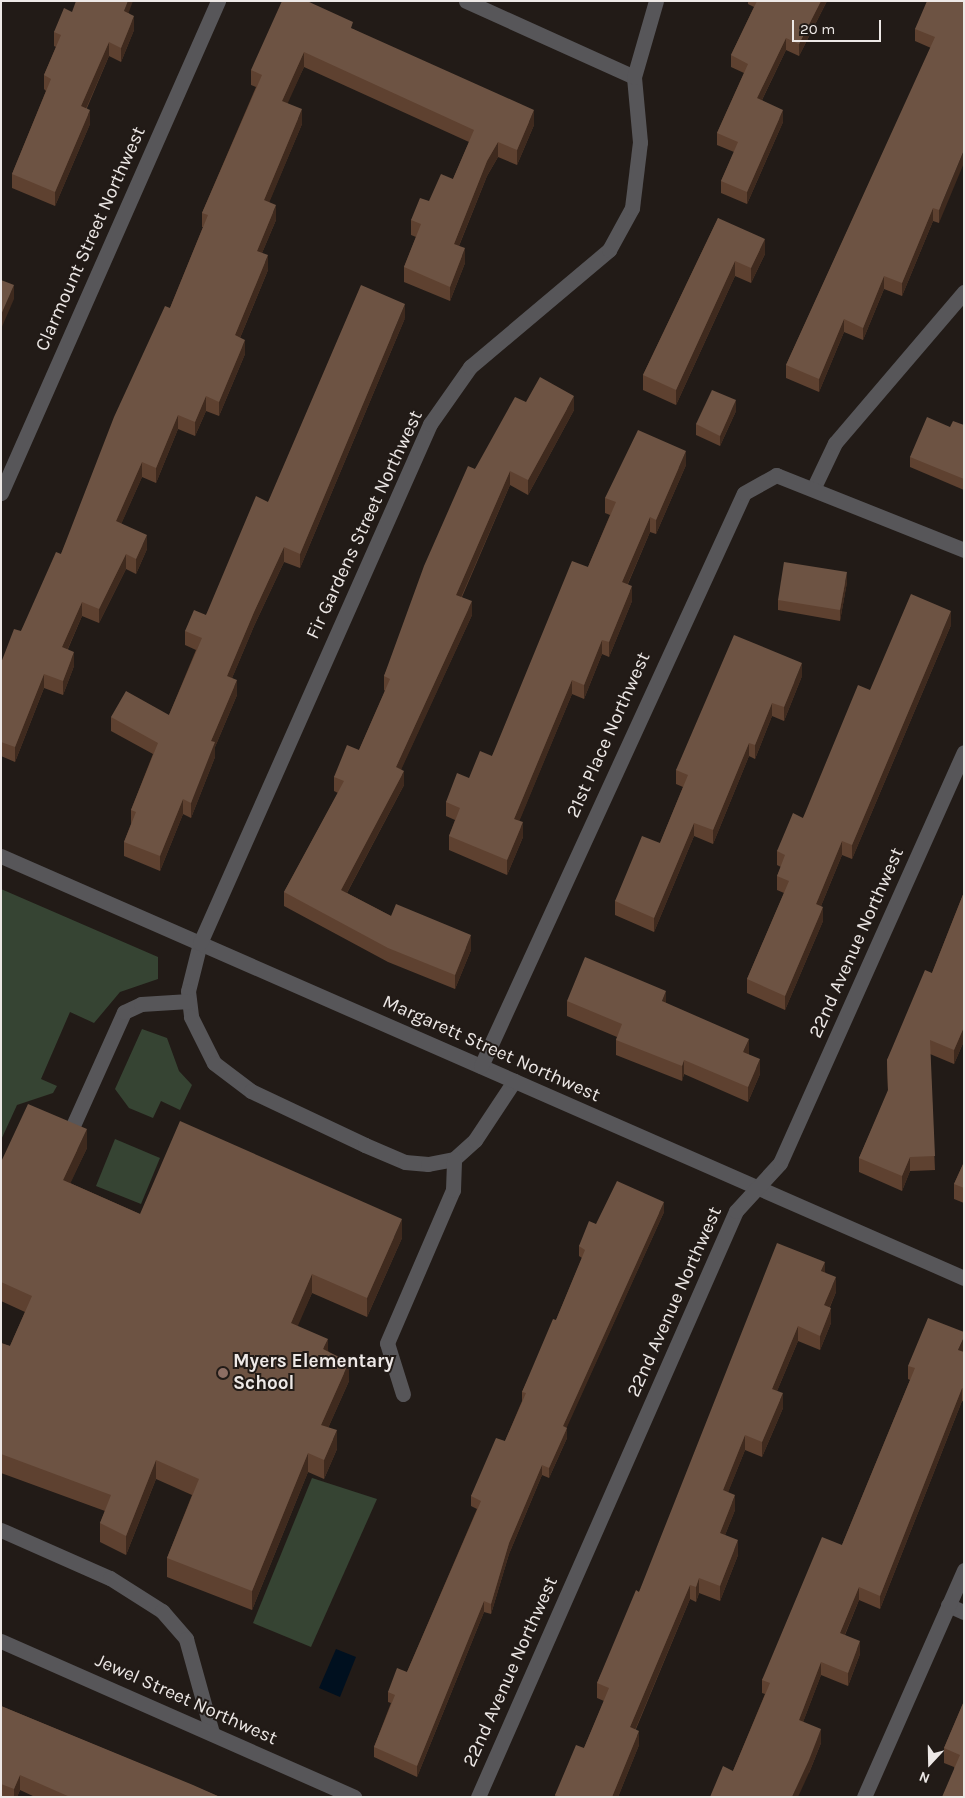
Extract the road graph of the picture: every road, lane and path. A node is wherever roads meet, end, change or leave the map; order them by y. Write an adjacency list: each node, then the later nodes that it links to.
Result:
1 (218, 1): 7 (street, Clarmount Street Northwest)
2 (466, 1): 4 (street)
3 (656, 1): 4 (street, Fir Gardens Street Northwest)
4 (634, 76): 11 (street, Fir Gardens Street Northwest)
5 (964, 292): 6 (street)
6 (814, 487): 8 (street); 13 (street, 21st Place Northwest)
7 (1, 493)
8 (964, 550)
9 (964, 752): 17 (street, 22nd Avenue Northwest)
10 (1, 856): 11 (street, Margarett Street Northwest)
11 (200, 943): 12 (street, Fir Gardens Street Northwest); 13 (street, Margarett Street Northwest)
12 (189, 1001): 15 (street); 16 (street)
13 (481, 1066): 14 (street, Margarett Street Northwest)
14 (514, 1081): 16 (street); 17 (street, Margarett Street Northwest)
15 (71, 1130)
16 (454, 1159): 19 (street)
17 (757, 1188): 18 (street, Margarett Street Northwest); 27 (street, 22nd Avenue Northwest)
18 (964, 1278)
19 (403, 1394)
20 (1, 1530): 25 (street)
21 (964, 1570): 22 (street)
22 (948, 1605): 23 (street); 28 (street)
23 (964, 1612)
24 (1, 1640): 25 (street, Jewel Street Northwest)
25 (212, 1734): 26 (street, Jewel Street Northwest)
26 (354, 1797)
27 (478, 1797)
28 (864, 1797)

